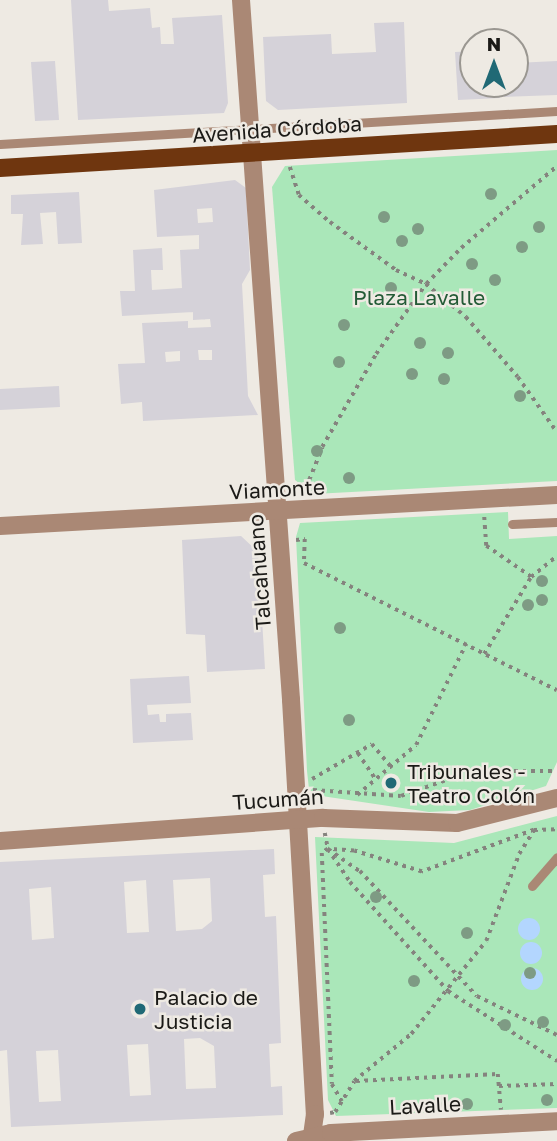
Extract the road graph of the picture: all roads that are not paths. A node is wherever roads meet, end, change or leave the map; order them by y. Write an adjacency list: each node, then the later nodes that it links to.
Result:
1 (241, 0): 3 (street, Talcahuano)
2 (557, 111): 3 (lane, Avenida Córdoba)
3 (250, 129): 5 (lane, Avenida Córdoba); 6 (street, Talcahuano)
4 (557, 134): 6 (main road, Avenida Córdoba)
5 (0, 144)
6 (253, 153): 7 (main road, Avenida Córdoba); 9 (street, Talcahuano)
7 (0, 168)
8 (557, 495): 9 (street, Viamonte)
9 (278, 512): 12 (street, Viamonte); 14 (street, Talcahuano)
10 (557, 522): 11 (lane)
11 (512, 524)
12 (0, 526)
13 (557, 798): 14 (street, Tucumán)
14 (296, 820): 15 (street, Tucumán); 19 (street, Talcahuano)
15 (0, 841)
16 (557, 857): 17 (lane)
17 (533, 886)
18 (557, 1121): 19 (street, Lavalle)
19 (306, 1140)

